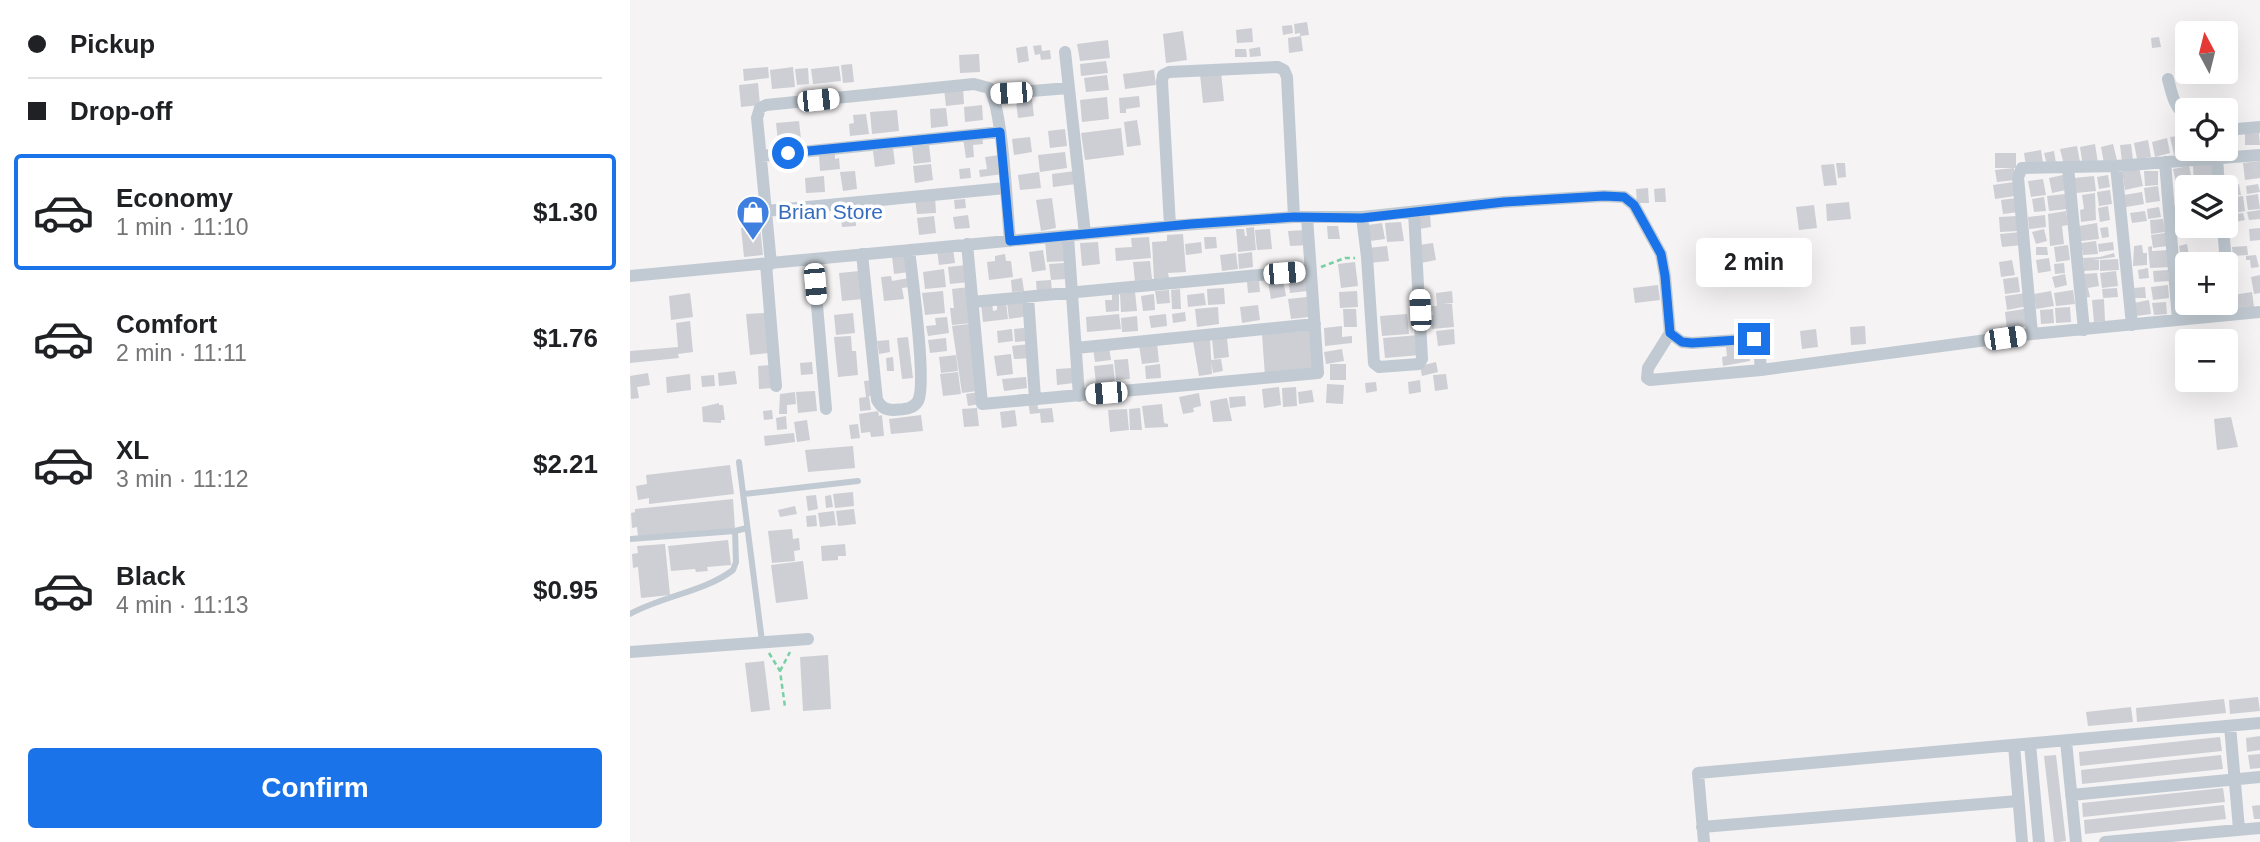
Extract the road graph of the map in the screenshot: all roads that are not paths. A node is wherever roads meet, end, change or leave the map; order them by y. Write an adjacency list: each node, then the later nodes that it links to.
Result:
1 (1065, 52): 3 (street)
2 (2168, 79): 5 (street)
3 (1069, 88): 4 (street); 22 (street)
4 (994, 94): 8 (street); 10 (street)
5 (2175, 105)
6 (2260, 127): 7 (street)
7 (2238, 129)
8 (1000, 132): 10 (street); 16 (street)
9 (2260, 155): 11 (street)
10 (761, 156): 17 (street)
11 (2238, 157)
12 (2178, 161): 13 (street)
13 (2165, 162): 14 (street); 38 (street)
14 (2116, 166): 15 (street); 40 (street)
15 (2068, 167): 41 (street); 43 (street)
16 (1005, 188): 17 (street); 24 (street)
17 (766, 211): 29 (street)
18 (1414, 212): 20 (street); 20 (street); 42 (street)
19 (1301, 217): 20 (street); 21 (street); 21 (street); 30 (street)
20 (1362, 218)
21 (1170, 226): 22 (street)
22 (1085, 234): 23 (street)
23 (1068, 236): 24 (street); 32 (street)
24 (1010, 241): 25 (street)
25 (967, 244): 26 (street); 34 (street)
26 (909, 250): 27 (street); 27 (street)
27 (862, 254): 28 (street)
28 (813, 259): 29 (street); 49 (street)
29 (768, 264): 31 (street); 46 (street)
30 (1311, 270): 32 (street); 39 (street)
31 (630, 275)
32 (1073, 292): 33 (street); 44 (street)
33 (1028, 297): 34 (street); 48 (street)
34 (972, 302): 48 (street)
35 (2260, 312): 36 (street)
36 (2238, 314)
37 (2222, 315): 38 (street)
38 (2178, 320): 40 (street)
39 (1315, 324): 44 (street); 47 (street)
40 (2132, 325): 41 (street)
41 (2084, 330): 43 (street)
42 (1670, 333): 45 (street); 45 (street)
43 (2032, 334): 45 (street)
44 (1076, 348): 47 (street)
45 (1761, 370)
46 (776, 386)
47 (1079, 396): 48 (street)
48 (1035, 399)
49 (826, 409)
50 (739, 462): 52 (lane)
51 (858, 481): 52 (lane)
52 (744, 494): 53 (lane)
53 (747, 528): 54 (lane); 58 (lane)
54 (735, 531): 55 (lane); 56 (lane)
55 (630, 539)
56 (630, 614)
57 (802, 639): 58 (street)
58 (762, 641): 59 (street)
59 (630, 652)
60 (2260, 723): 61 (street)
61 (2230, 726): 62 (street); 66 (street)
62 (2066, 741): 63 (street); 67 (street)
63 (2030, 744): 64 (street); 76 (street)
64 (2014, 745): 68 (street); 69 (street)
65 (2260, 777): 66 (street)
66 (2235, 780): 67 (street); 71 (street)
67 (2071, 795): 77 (street)
68 (2018, 801): 69 (street); 75 (street)
69 (1702, 827): 74 (street)
70 (2260, 828): 71 (street)
71 (2239, 830): 72 (street)
72 (2178, 839): 73 (street)
73 (2129, 841): 78 (street)
74 (1704, 842)
75 (2022, 842)
76 (2039, 842)
77 (2076, 842)
78 (2105, 842)

